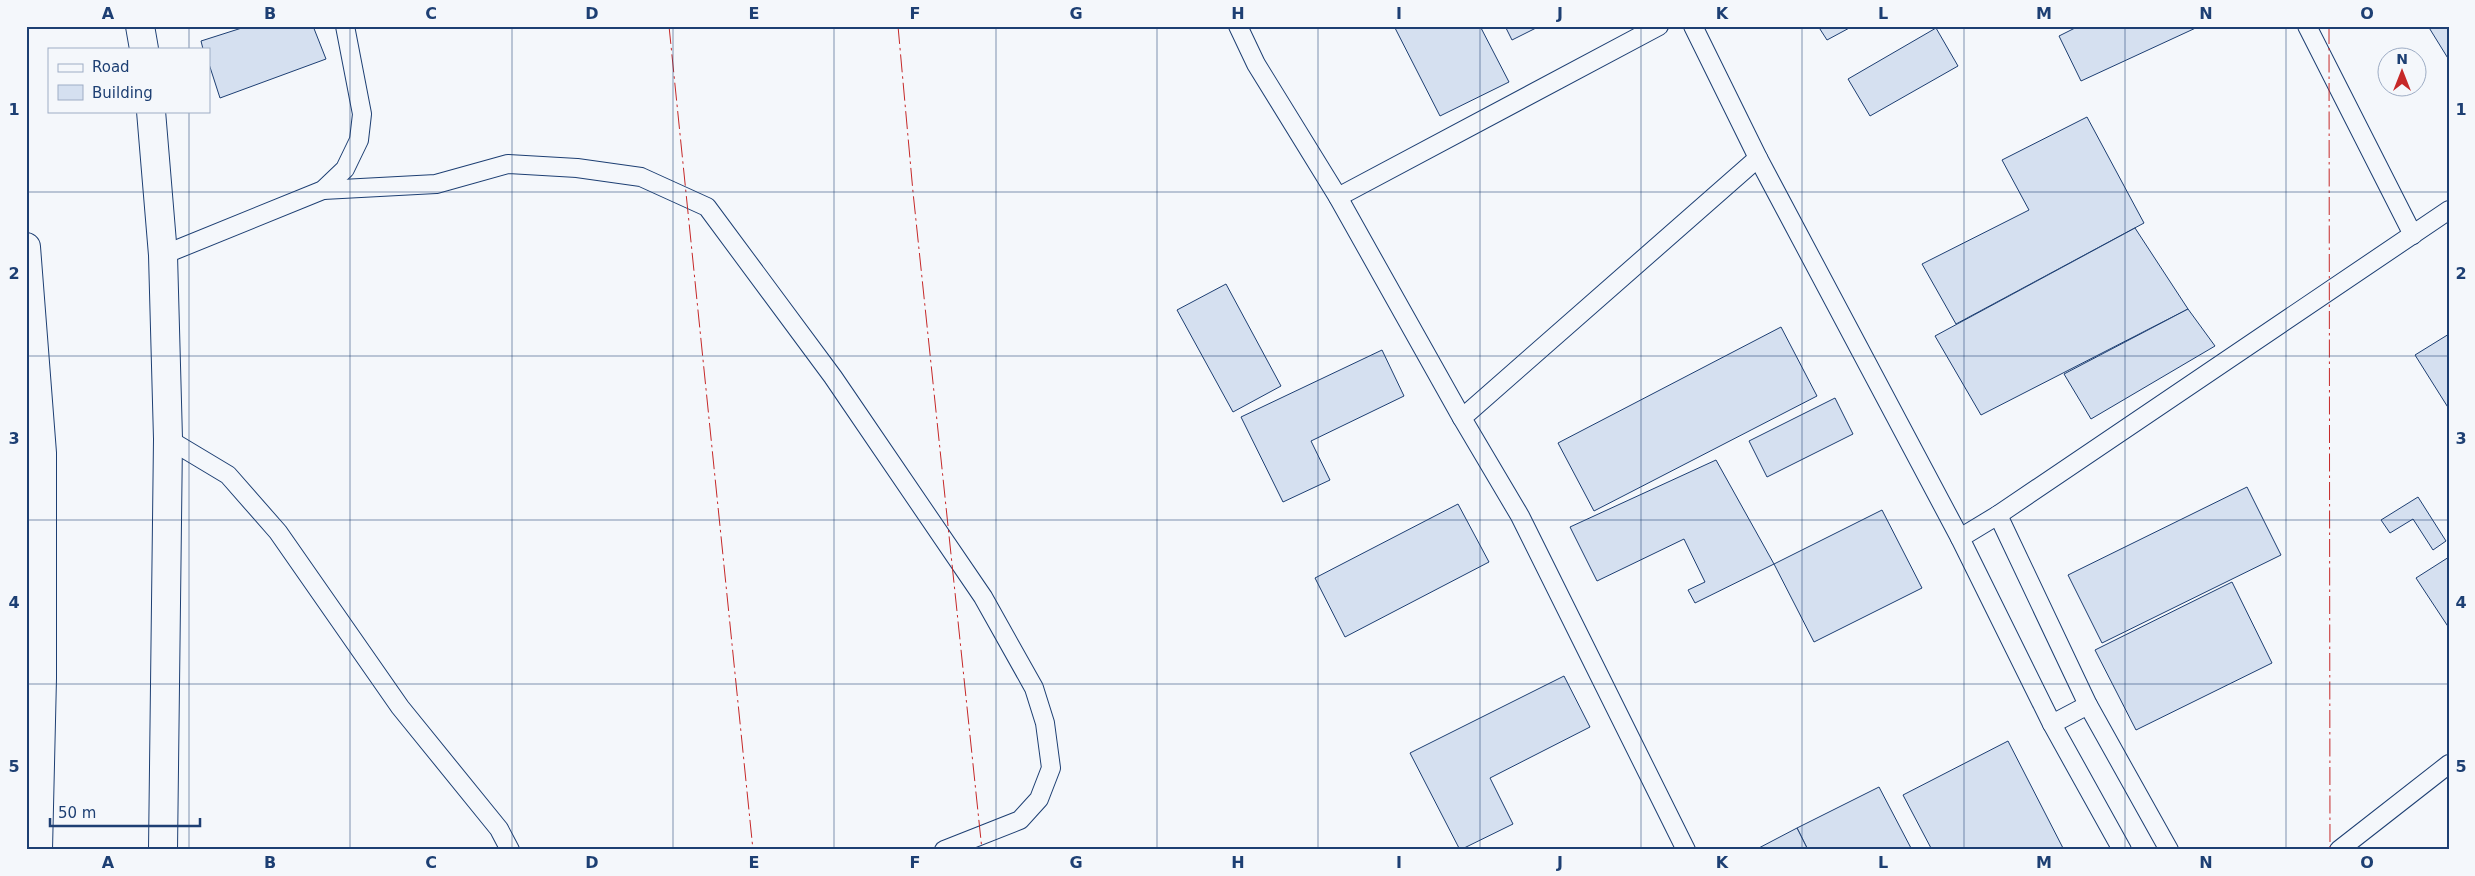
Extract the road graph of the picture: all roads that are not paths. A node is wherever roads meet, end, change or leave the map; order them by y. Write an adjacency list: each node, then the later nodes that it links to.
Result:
1 (140, 26): 7 (highway)
2 (345, 26): 10 (street)
3 (1238, 26): 11 (street)
4 (1659, 26): 11 (street)
5 (1693, 26): 9 (street)
6 (2307, 26): 13 (street)
7 (144, 48)
8 (151, 112): 15 (highway)
9 (1758, 158): 16 (street); 19 (street)
10 (323, 190): 15 (street); 27 (street)
11 (1338, 197): 16 (street)
12 (2449, 210): 13 (street)
13 (2413, 234): 18 (street)
14 (26, 247): 22 (highway)
15 (163, 256): 17 (highway)
16 (1462, 418): 28 (street)
17 (168, 439): 25 (highway); 26 (street)
18 (1998, 515): 19 (street); 20 (street)
19 (1960, 538): 21 (street)
20 (2088, 705): 21 (street); 30 (street)
21 (2052, 724): 29 (street)
22 (34, 758): 24 (highway)
23 (2449, 764): 31 (street)
24 (38, 850)
25 (162, 850)
26 (510, 850)
27 (944, 850)
28 (1686, 850)
29 (2122, 850)
30 (2169, 850)
31 (2339, 850)

